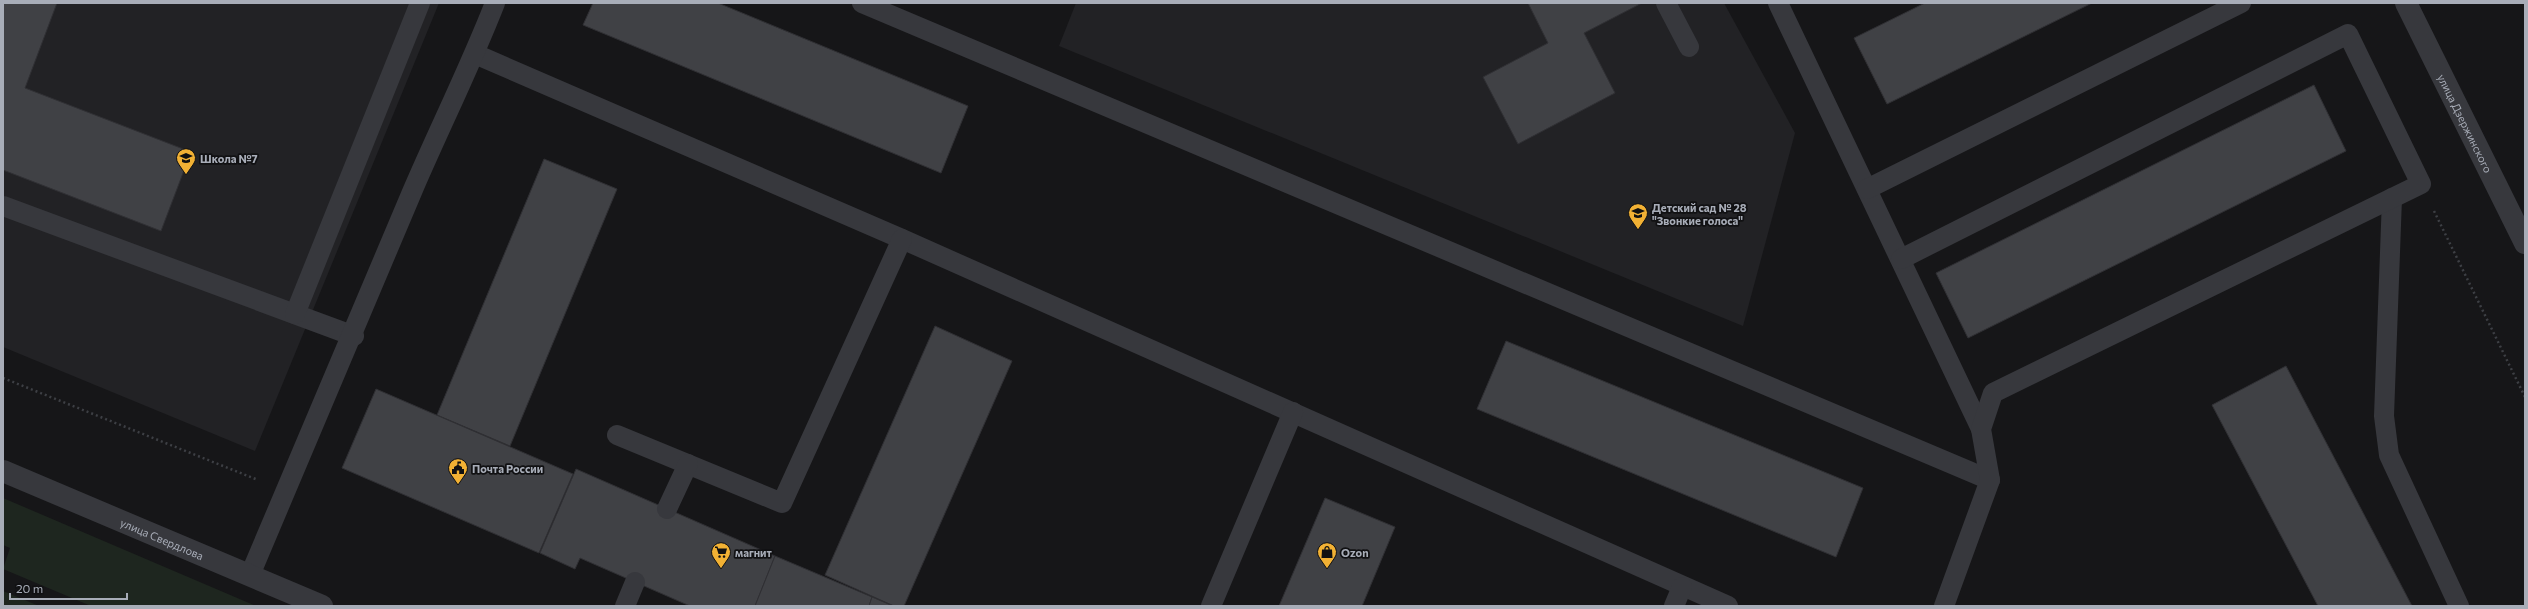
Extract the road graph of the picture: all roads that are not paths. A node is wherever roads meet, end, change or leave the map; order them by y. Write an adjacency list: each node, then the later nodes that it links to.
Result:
1 (420, 3): 16 (lane)
2 (495, 3): 9 (lane)
3 (862, 3): 23 (lane)
4 (1666, 3): 8 (lane)
5 (1778, 3): 10 (lane)
6 (2241, 3): 10 (lane)
7 (2406, 3): 14 (street, улица Дзержинского)
8 (1689, 47)
9 (475, 54): 13 (lane); 17 (lane)
10 (1867, 189): 15 (lane)
11 (2392, 198): 15 (lane); 19 (lane); 34 (lane)
12 (3, 206): 16 (lane)
13 (902, 239): 18 (lane); 21 (lane)
14 (2525, 243)
15 (1901, 259): 19 (lane)
16 (295, 314): 17 (lane)
17 (354, 336): 25 (lane)
18 (1293, 412): 27 (lane); 30 (lane)
19 (1981, 429): 23 (lane)
20 (617, 435): 21 (lane)
21 (688, 464): 24 (lane)
22 (3, 471): 25 (street, улица Свердлова)
23 (1990, 480): 33 (lane)
24 (667, 509)
25 (250, 575): 28 (street, улица Свердлова)
26 (635, 582): 29 (lane)
27 (1682, 587): 31 (lane); 32 (lane)
28 (322, 606)
29 (625, 606)
30 (1211, 606)
31 (1674, 606)
32 (1728, 606)
33 (1944, 606)
34 (2459, 606)

